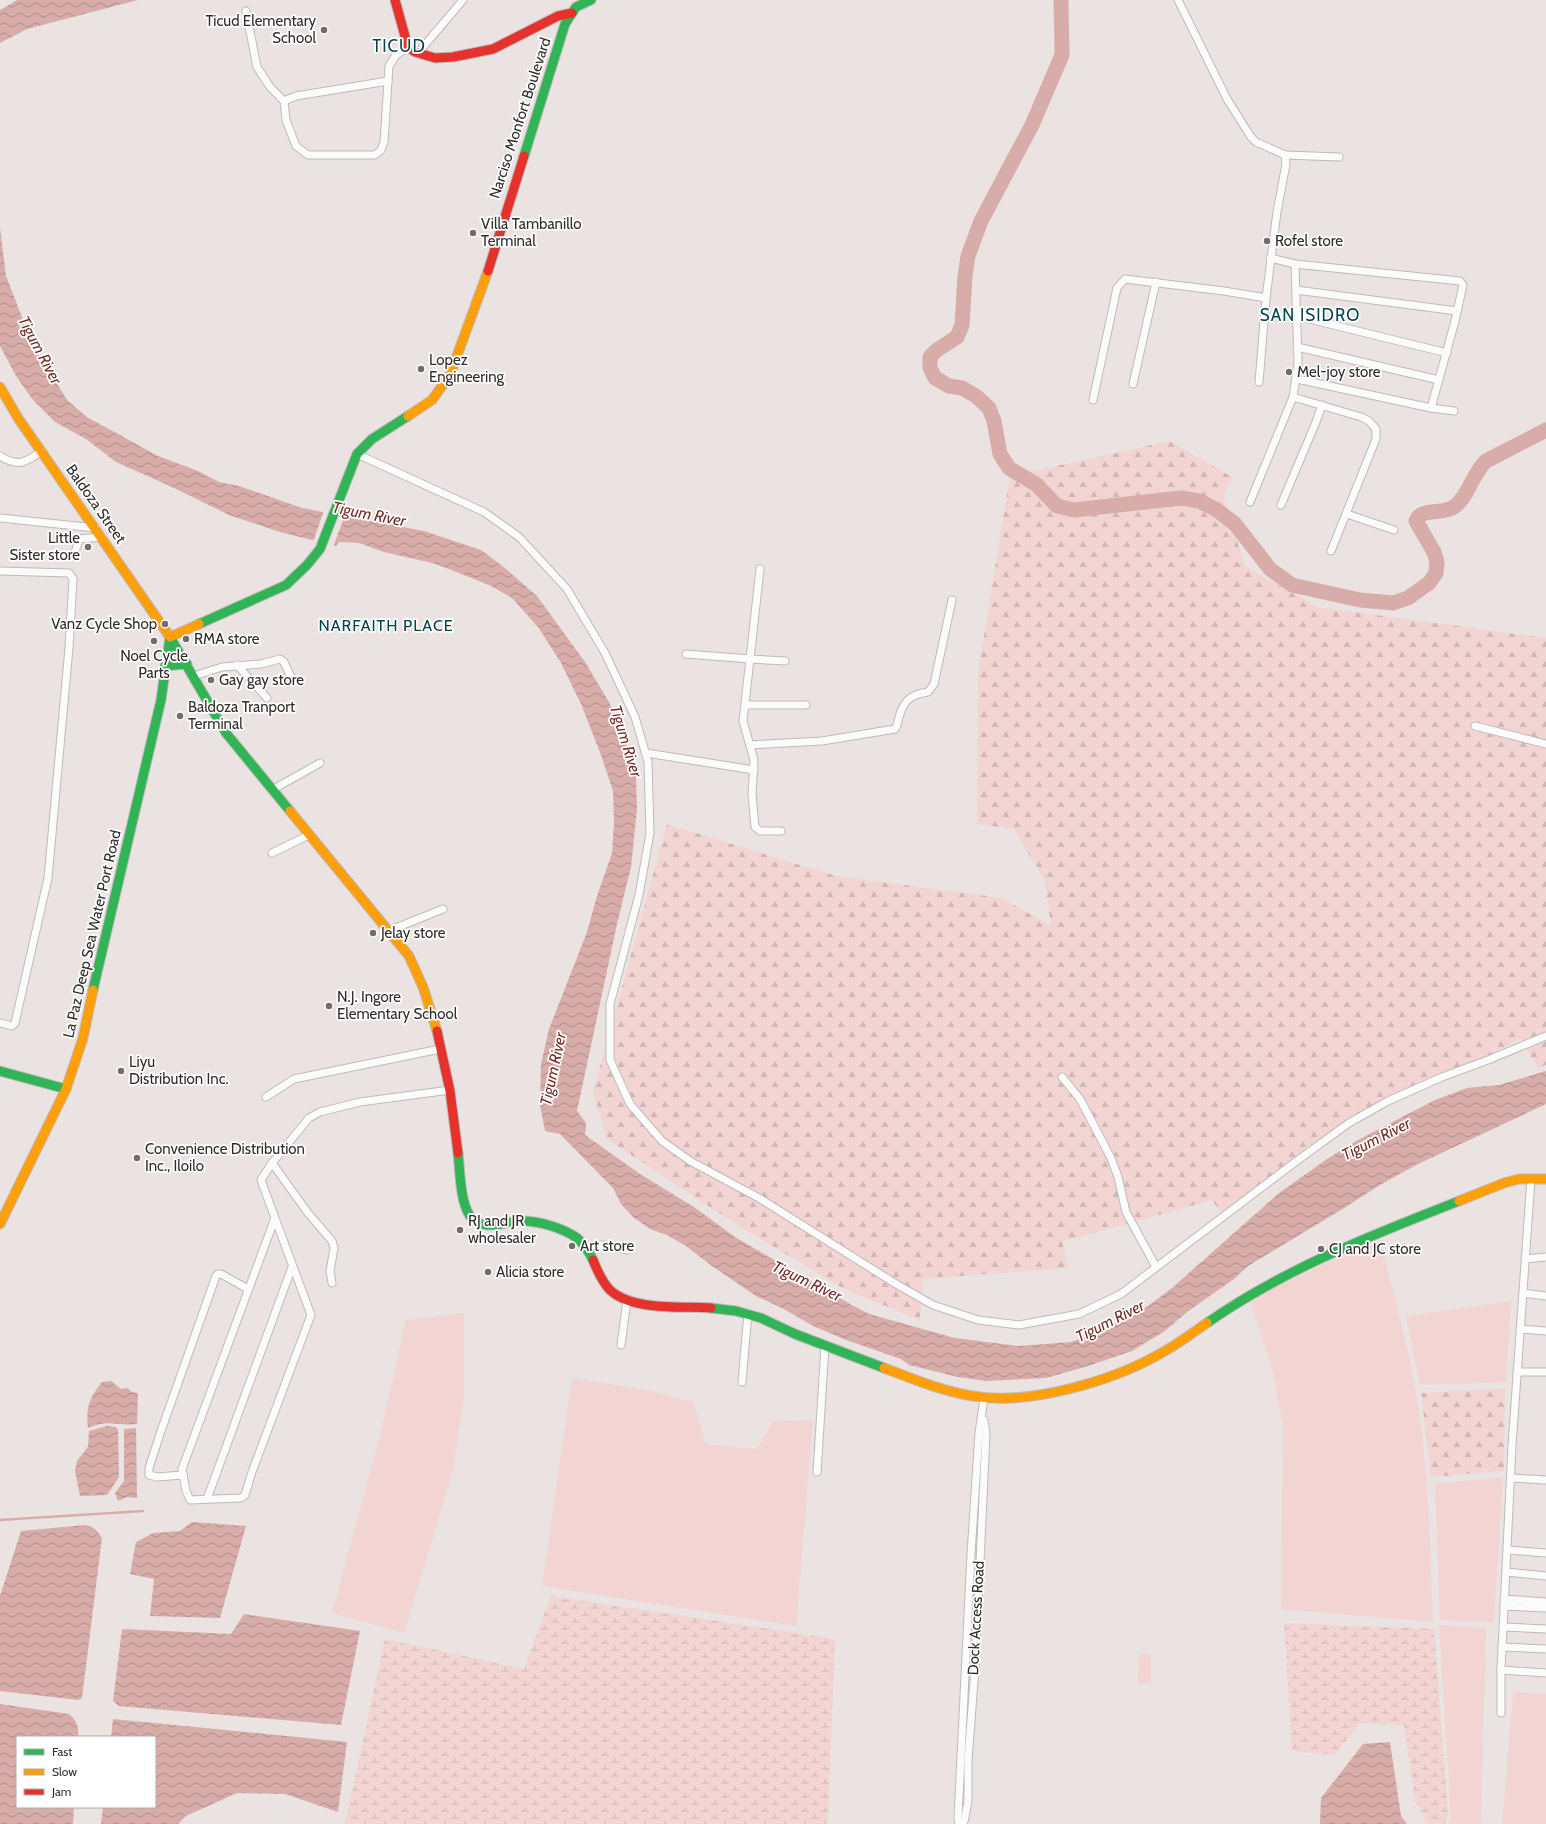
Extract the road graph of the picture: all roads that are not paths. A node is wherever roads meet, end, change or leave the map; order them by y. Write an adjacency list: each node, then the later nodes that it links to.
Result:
1 (396, 0): 7 (main road)
2 (463, 0): 8 (street)
3 (591, 0): 6 (main road, Narciso Monfort Boulevard)
4 (1178, 0): 11 (street)
5 (246, 11): 10 (street)
6 (572, 13): 8 (main road); 34 (main road, Narciso Monfort Boulevard)
7 (408, 47): 8 (main road); 9 (street)
8 (418, 53)
9 (388, 81): 10 (street); 10 (street)
10 (284, 101)
11 (1285, 155): 12 (street); 13 (street)
12 (1339, 157)
13 (1270, 258): 14 (street); 17 (street)
14 (1294, 264): 16 (street); 18 (street)
15 (1156, 282): 17 (street); 25 (street); 28 (street)
16 (1296, 290): 18 (street); 19 (street)
17 (1266, 298): 24 (street)
18 (1457, 311): 21 (street)
19 (1297, 316): 20 (street); 21 (street)
20 (1296, 347): 22 (street); 23 (street)
21 (1447, 353): 23 (street)
22 (1297, 379): 27 (street); 30 (street)
23 (1439, 380): 30 (street)
24 (1259, 382)
25 (1133, 384)
26 (1, 392): 32 (main road, Baldoza Street)
27 (1293, 397): 29 (street); 35 (street)
28 (1093, 400)
29 (1322, 405): 36 (street); 37 (street)
30 (1431, 408): 31 (street)
31 (1454, 411)
32 (42, 451): 33 (street); 39 (main road, Baldoza Street)
33 (0, 456)
34 (355, 458): 47 (main road, Narciso Monfort Boulevard); 62 (street)
35 (1250, 502)
36 (1281, 505)
37 (1347, 514): 40 (street); 42 (street)
38 (0, 518): 39 (street)
39 (96, 528): 41 (main road, Baldoza Street)
40 (1394, 530)
41 (102, 537): 43 (street); 47 (main road, Baldoza Street)
42 (1331, 551)
43 (74, 556)
44 (760, 569): 49 (street)
45 (0, 570): 71 (street)
46 (952, 600): 61 (street)
47 (170, 637): 51 (main road, Baldoza Street); 53 (main road, La Paz Deep Sea Water Port Road)
48 (686, 654): 49 (street)
49 (750, 659): 50 (street); 57 (street)
50 (785, 660)
51 (187, 664): 53 (main road); 54 (main road, Baldoza Street)
52 (237, 665): 54 (street); 55 (street); 56 (street)
53 (165, 666): 76 (main road, La Paz Deep Sea Water Port Road)
54 (194, 676): 65 (main road, Baldoza Street)
55 (292, 677)
56 (267, 698)
57 (746, 705): 58 (street); 61 (street)
58 (806, 705)
59 (1475, 726): 60 (street)
60 (1546, 744)
61 (750, 746): 64 (street)
62 (646, 753): 64 (street); 89 (street)
63 (320, 763): 65 (street)
64 (754, 770): 66 (street)
65 (272, 790): 67 (main road, Baldoza Street)
66 (780, 831)
67 (309, 835): 68 (street); 70 (main road, Baldoza Street)
68 (272, 853)
69 (444, 909): 70 (street)
70 (388, 931): 73 (main road, Baldoza Street)
71 (0, 1023)
72 (1546, 1036): 89 (street)
73 (440, 1048): 77 (main road, Baldoza Street); 78 (street)
74 (0, 1071): 76 (main road)
75 (1062, 1077): 89 (street)
76 (66, 1089): 83 (main road, La Paz Deep Sea Water Port Road)
77 (450, 1090): 79 (street); 84 (main road, Baldoza Street)
78 (266, 1097)
79 (272, 1163): 82 (street); 90 (street)
80 (1531, 1178): 81 (main road); 87 (street); 103 (main road)
81 (1546, 1179)
82 (274, 1218): 88 (street); 91 (street)
83 (0, 1224)
84 (585, 1246): 85 (street); 94 (main road)
85 (628, 1250)
86 (1546, 1257): 87 (street)
87 (1525, 1259): 92 (street)
88 (292, 1267): 109 (street); 109 (street)
89 (1156, 1267)
90 (332, 1283)
91 (248, 1289): 106 (street); 106 (street)
92 (1523, 1293): 93 (street); 96 (street)
93 (1546, 1296)
94 (627, 1300): 95 (main road); 98 (street)
95 (748, 1313): 99 (main road); 102 (street)
96 (1520, 1329): 97 (street); 100 (street)
97 (1546, 1332)
98 (621, 1345)
99 (825, 1346): 103 (main road); 105 (street)
100 (1517, 1372): 101 (street); 107 (street)
101 (1546, 1372)
102 (742, 1382)
103 (984, 1398): 104 (street, Dock Access Road)
104 (983, 1411): 124 (street, Dock Access Road); 125 (street, Dock Access Road)
105 (817, 1472)
106 (183, 1475): 109 (street)
107 (1511, 1478): 108 (street); 110 (street)
108 (1546, 1480)
109 (207, 1500)
110 (1508, 1550): 111 (street); 112 (street)
111 (1546, 1553)
112 (1506, 1572): 113 (street); 114 (street)
113 (1546, 1576)
114 (1504, 1602): 115 (street); 116 (street); 117 (street)
115 (1546, 1602)
116 (1546, 1608)
117 (1503, 1626): 118 (street); 119 (street)
118 (1546, 1629)
119 (1502, 1647): 120 (street); 121 (street)
120 (1546, 1649)
121 (1501, 1670): 122 (street); 123 (street)
122 (1546, 1673)
123 (1501, 1713)
124 (960, 1824)
125 (963, 1824)

